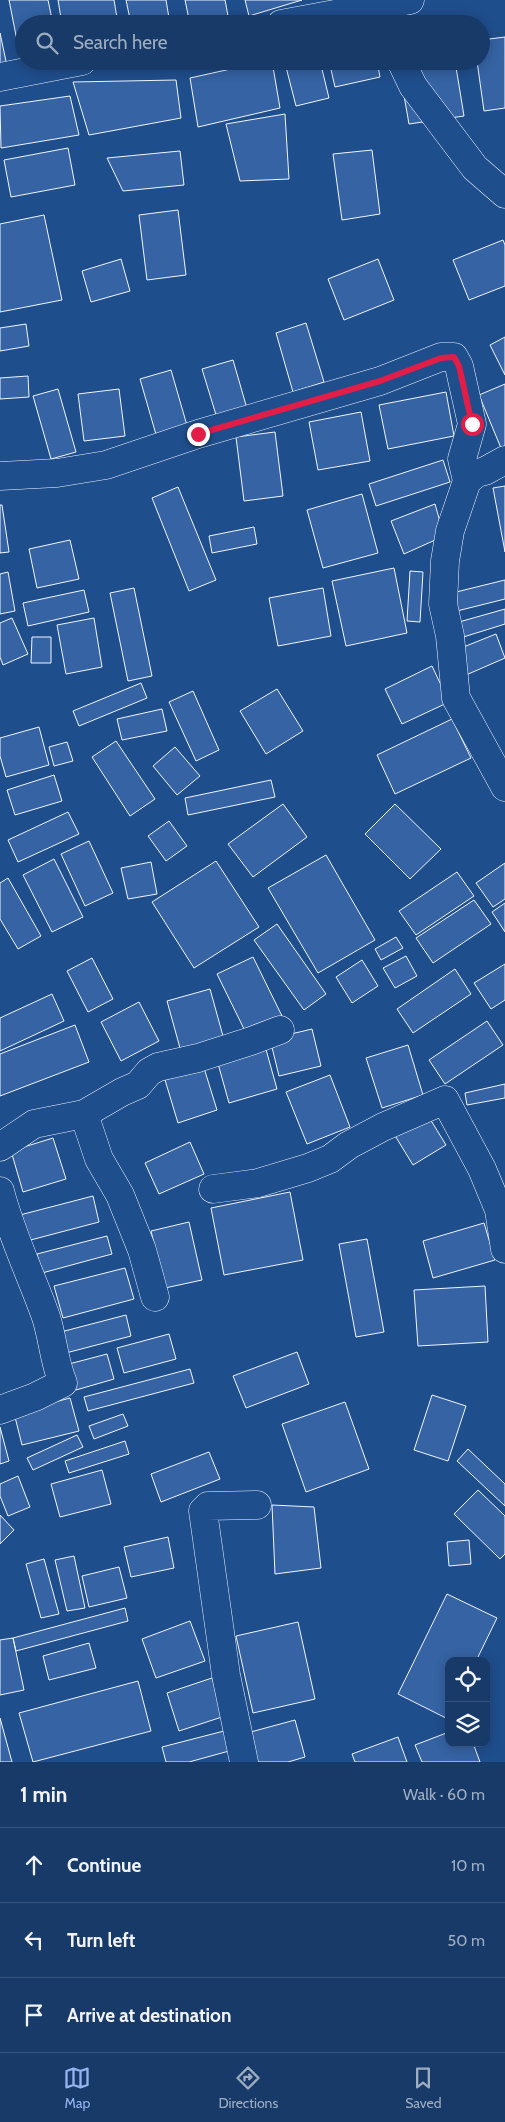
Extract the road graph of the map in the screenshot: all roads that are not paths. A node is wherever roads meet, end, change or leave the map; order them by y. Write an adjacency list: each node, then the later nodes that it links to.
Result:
1 (410, 0): 2 (street)
2 (378, 15)
3 (36, 70): 5 (street)
4 (405, 70): 6 (street)
5 (0, 77)
6 (505, 194)
7 (505, 460): 9 (street)
8 (0, 476): 9 (street)
9 (467, 481): 10 (street)
10 (505, 787)
11 (280, 1030): 12 (street)
12 (84, 1114): 13 (street); 17 (street)
13 (0, 1146)
14 (213, 1189): 16 (street)
15 (0, 1191): 18 (street)
16 (505, 1249)
17 (154, 1297)
18 (0, 1410)
19 (257, 1505): 20 (street)
20 (244, 1762)

